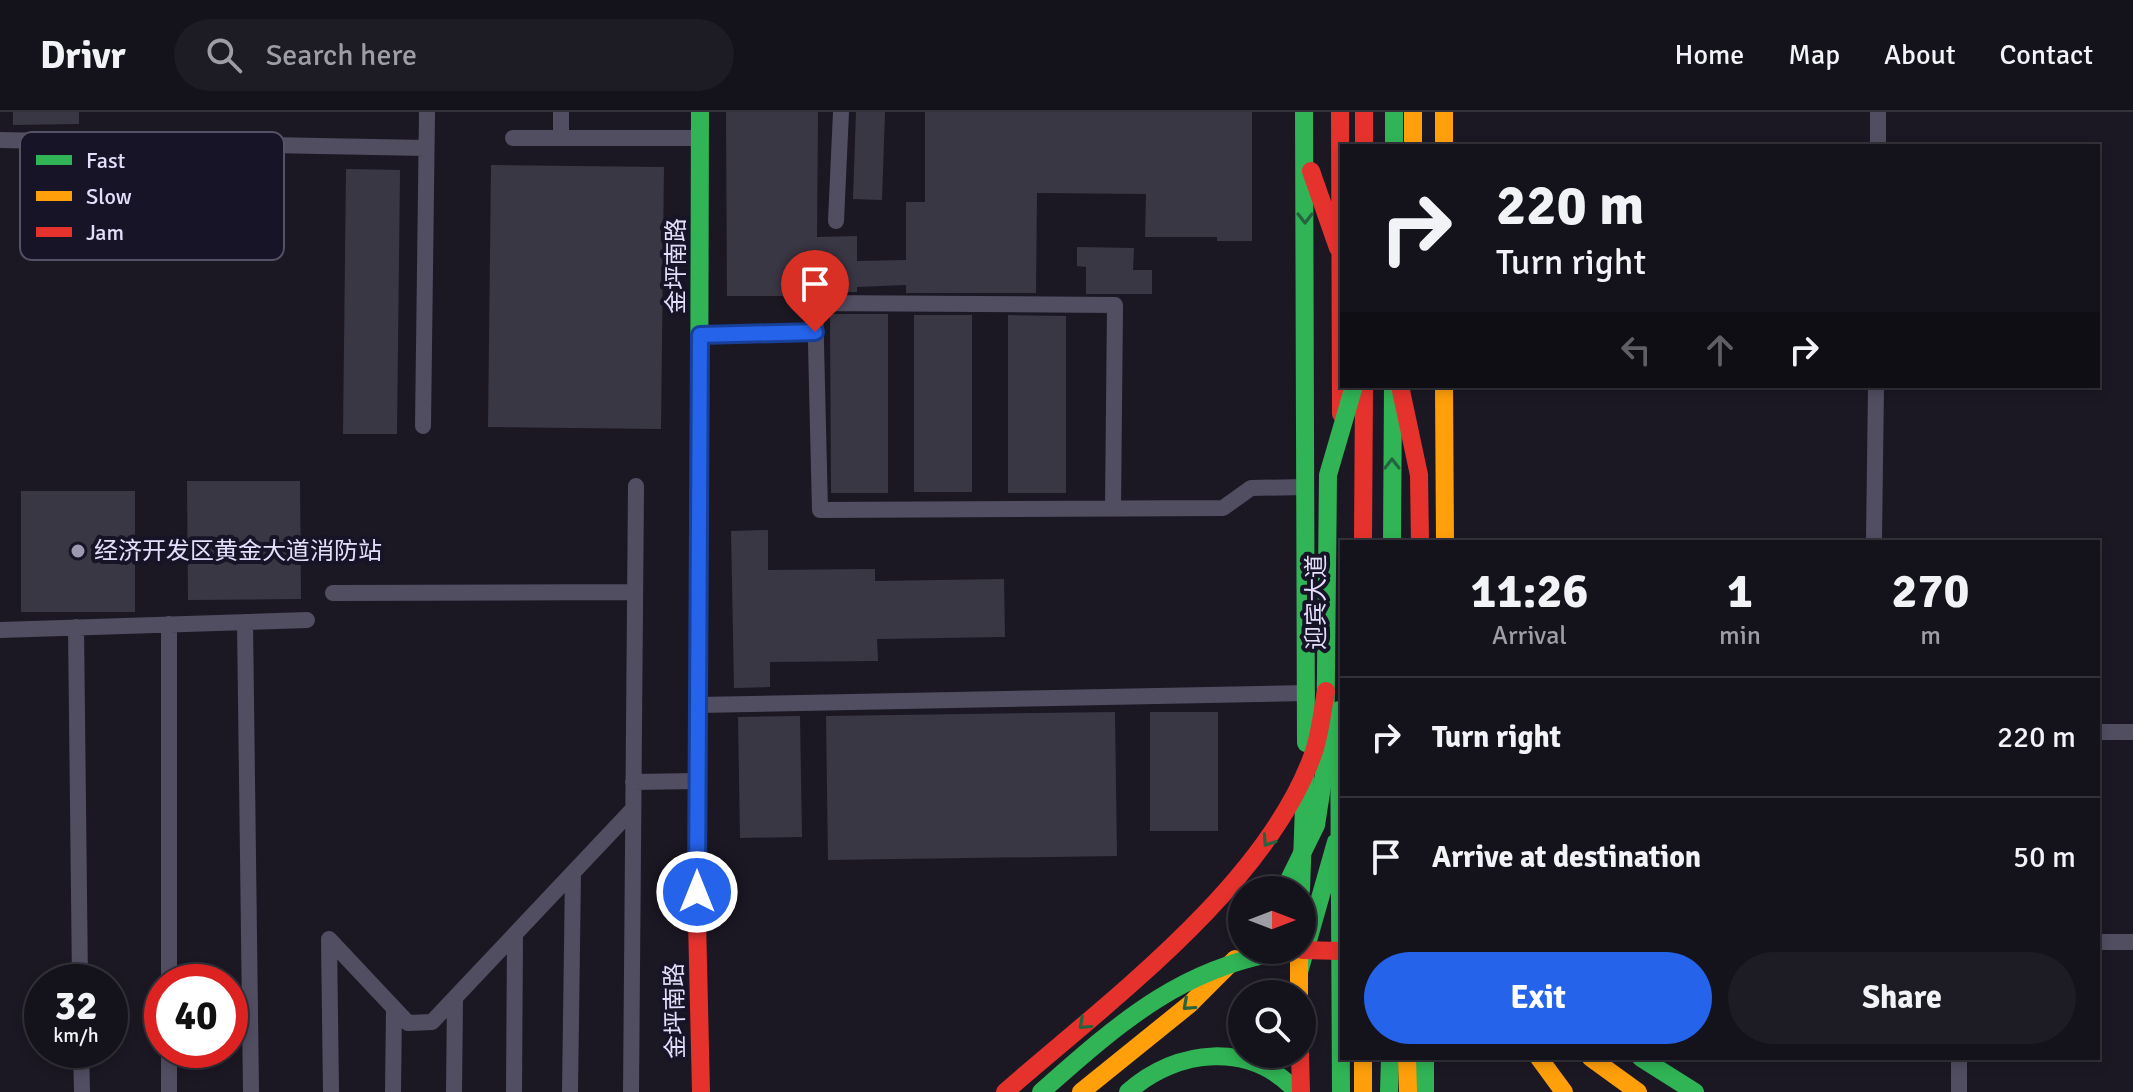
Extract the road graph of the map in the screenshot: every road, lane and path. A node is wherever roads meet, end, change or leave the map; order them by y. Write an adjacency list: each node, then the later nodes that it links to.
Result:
1 (427, 112): 24 (street)
2 (561, 112): 13 (street)
3 (700, 112): 14 (main road, 金坪南路)
4 (841, 112): 26 (street)
5 (1304, 112): 25 (main road, 迎宾大道)
6 (1340, 112): 17 (main road, 迎宾大道)
7 (1364, 112): 18 (main road)
8 (1394, 112): 19 (main road)
9 (1413, 112): 20 (main road)
10 (1444, 112): 21 (main road)
11 (1878, 112): 22 (street)
12 (513, 138): 13 (street)
13 (561, 138): 14 (street)
14 (700, 138): 29 (main road, 金坪南路)
15 (0, 140): 16 (street)
16 (20, 140)
17 (1340, 144)
18 (1364, 144)
19 (1394, 144)
20 (1413, 144)
21 (1444, 144)
22 (1878, 144)
23 (284, 145): 24 (street)
24 (426, 148): 38 (street)
25 (1304, 150): 27 (main road); 40 (main road, 迎宾大道, one-way to 40)
26 (836, 221)
27 (1340, 253)
28 (815, 332): 29 (street); 41 (street); 41 (street)
29 (700, 335): 58 (main road, 金坪南路)
30 (1341, 388): 43 (main road, 迎宾大道)
31 (1353, 388): 57 (main road, bridge)
32 (1364, 388): 44 (main road)
33 (1393, 388): 45 (main road, one-way to 33)
34 (1400, 388): 47 (main road, bridge)
35 (1410, 388): 46 (main road)
36 (1444, 388): 48 (main road)
37 (1876, 388): 42 (street)
38 (423, 426)
39 (636, 486): 49 (street)
40 (1306, 487): 41 (street); 57 (main road, 迎宾大道)
41 (1113, 508)
42 (1874, 539)
43 (1341, 540)
44 (1363, 540)
45 (1392, 540)
46 (1409, 540)
47 (1420, 540)
48 (1445, 540)
49 (635, 592): 50 (street); 62 (street)
50 (333, 593)
51 (307, 620): 52 (street)
52 (245, 622): 53 (street); 97 (street)
53 (169, 624): 54 (street); 76 (street)
54 (76, 627): 55 (street); 75 (street)
55 (0, 630)
56 (1340, 642): 64 (main road, 迎宾大道)
57 (1316, 692): 58 (street); 66 (main road, bridge); 67 (main road, 迎宾大道); 105 (main road, one-way to 105, bridge)
58 (698, 705): 61 (main road, 金坪南路)
59 (2100, 732): 60 (street)
60 (2133, 732)
61 (698, 781): 62 (street); 104 (main road, 金坪南路)
62 (633, 782): 63 (street)
63 (633, 809): 65 (street); 103 (street)
64 (1339, 833): 73 (main road, 迎宾大道); 79 (main road)
65 (573, 873): 68 (street); 102 (street)
66 (1291, 876)
67 (1302, 876)
68 (515, 935): 81 (street); 101 (street)
69 (2100, 942): 70 (street)
70 (2133, 942)
71 (1316, 950): 72 (main road, bridge)
72 (1340, 951)
73 (1340, 962)
74 (1228, 963): 106 (main road, bridge)
75 (80, 964)
76 (169, 964)
77 (1230, 964): 107 (main road, one-way to 107, bridge)
78 (1299, 964): 79 (main road)
79 (1299, 972): 80 (main road)
80 (1299, 980)
81 (455, 999): 82 (street); 100 (street)
82 (394, 1010): 98 (street); 99 (street)
83 (1341, 1060): 110 (main road, 迎宾大道)
84 (1363, 1060): 111 (main road)
85 (1390, 1060): 112 (main road)
86 (1407, 1060): 113 (main road)
87 (1425, 1060): 114 (main road)
88 (1540, 1060): 115 (main road)
89 (1594, 1060): 116 (main road)
90 (1644, 1060): 117 (main road)
91 (1959, 1060): 118 (street)
92 (81, 1068): 95 (street)
93 (169, 1068): 96 (street)
94 (1300, 1068): 109 (main road)
95 (82, 1092)
96 (169, 1092)
97 (251, 1092)
98 (331, 1092)
99 (393, 1092)
100 (454, 1092)
101 (514, 1092)
102 (570, 1092)
103 (631, 1092)
104 (701, 1092)
105 (1005, 1092)
106 (1041, 1092)
107 (1081, 1092)
108 (1128, 1092): 109 (main road)
109 (1299, 1092)
110 (1341, 1092)
111 (1363, 1092)
112 (1389, 1092)
113 (1408, 1092)
114 (1425, 1092)
115 (1564, 1092)
116 (1638, 1092)
117 (1695, 1092)
118 (1959, 1092)

